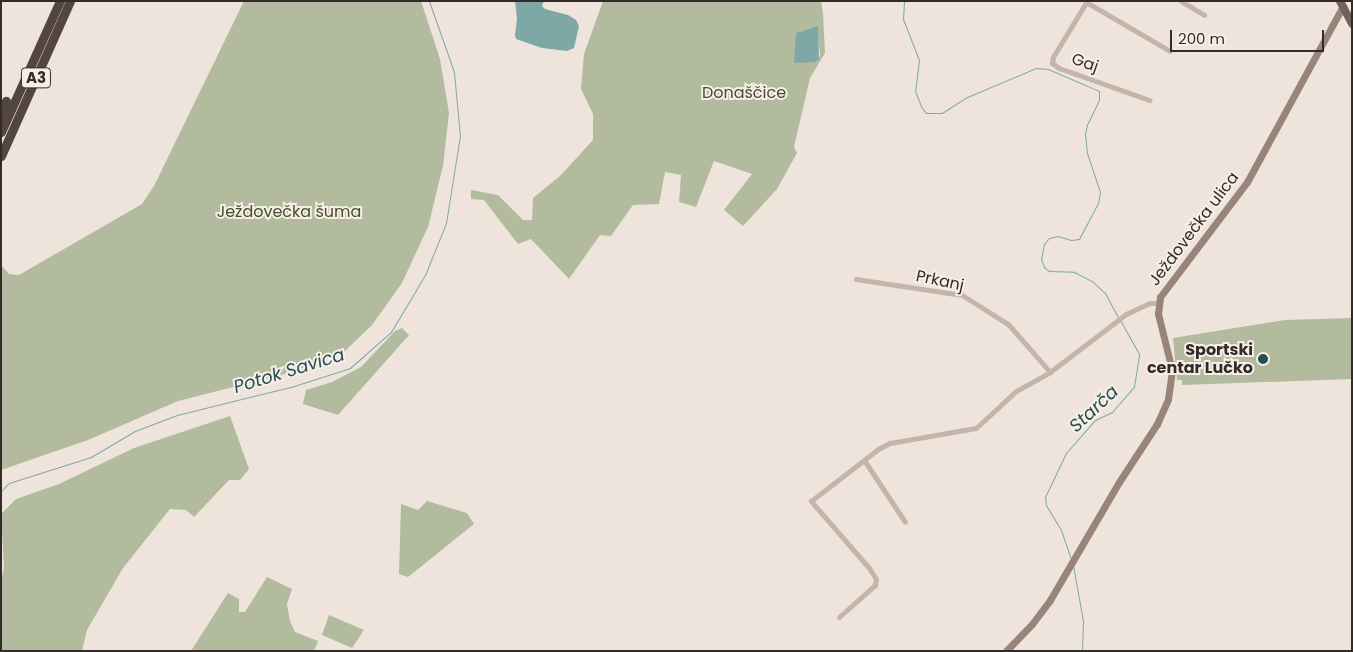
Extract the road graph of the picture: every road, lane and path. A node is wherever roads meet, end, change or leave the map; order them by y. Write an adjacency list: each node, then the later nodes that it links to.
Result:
1 (60, 1): 12 (highway, A3)
2 (70, 1): 13 (highway, A3)
3 (1181, 1): 6 (street)
4 (1087, 2): 8 (street, Gaj); 9 (street, Gaj)
5 (1341, 4): 7 (main road); 15 (main road, Ježdovečka ulica)
6 (1204, 15)
7 (1352, 24)
8 (1170, 51)
9 (1149, 100)
10 (6, 101): 11 (highway)
11 (1, 117)
12 (1, 132)
13 (1, 156)
14 (856, 279): 16 (street, Prkanj)
15 (1158, 303): 16 (street); 20 (main road, Ježdovečka ulica)
16 (1050, 372): 17 (street)
17 (864, 460): 18 (street); 19 (street)
18 (905, 522)
19 (839, 617)
20 (1006, 651)

